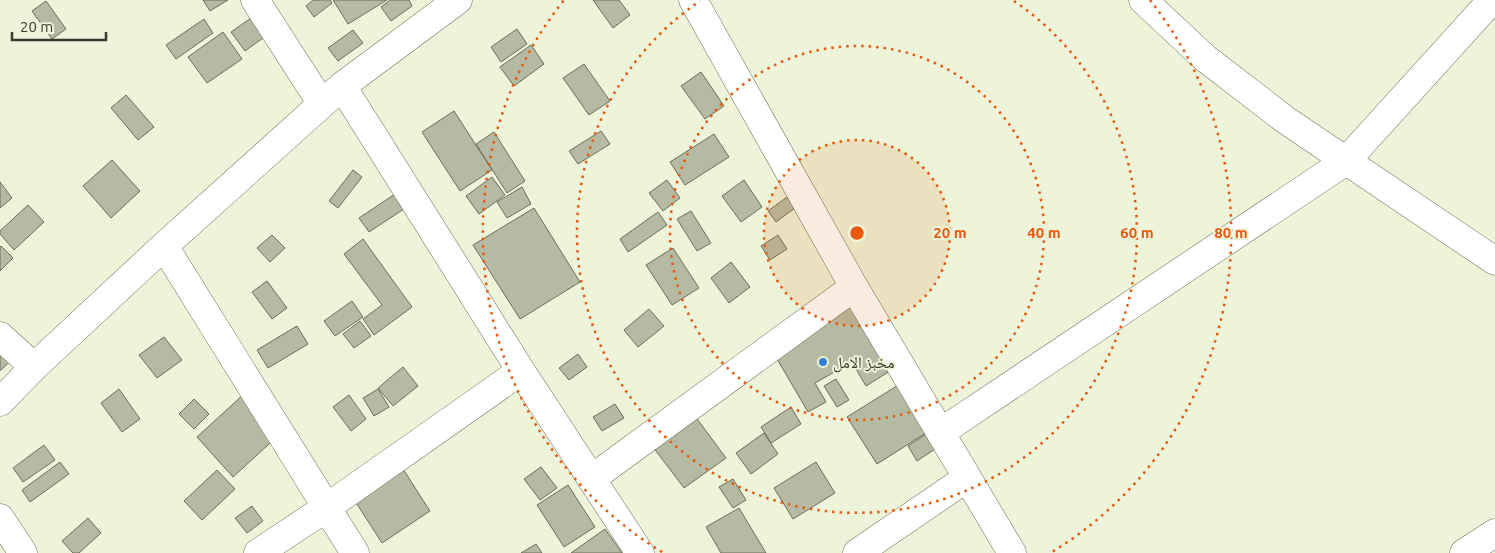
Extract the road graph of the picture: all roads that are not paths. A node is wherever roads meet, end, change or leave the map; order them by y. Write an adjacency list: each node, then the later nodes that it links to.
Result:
1 (255, 0): 7 (street)
2 (458, 0): 6 (street)
3 (693, 0): 11 (street)
4 (1143, 0): 8 (street)
5 (1492, 0): 8 (street)
6 (342, 86): 7 (street); 14 (street)
7 (322, 104): 9 (street)
8 (1346, 161): 10 (street); 16 (street)
9 (164, 246): 13 (street); 19 (street)
10 (1495, 261)
11 (854, 287): 16 (street); 18 (street)
12 (0, 336): 13 (street)
13 (34, 367): 15 (street)
14 (521, 371): 18 (street); 19 (street)
15 (0, 402)
16 (941, 432): 17 (street)
17 (967, 478): 26 (street); 27 (street)
18 (591, 479): 25 (street)
19 (326, 508): 23 (street); 24 (street)
20 (0, 518): 22 (street)
21 (1495, 533): 28 (street)
22 (23, 553)
23 (258, 553)
24 (355, 553)
25 (640, 553)
26 (857, 553)
27 (1012, 553)
28 (1464, 553)

